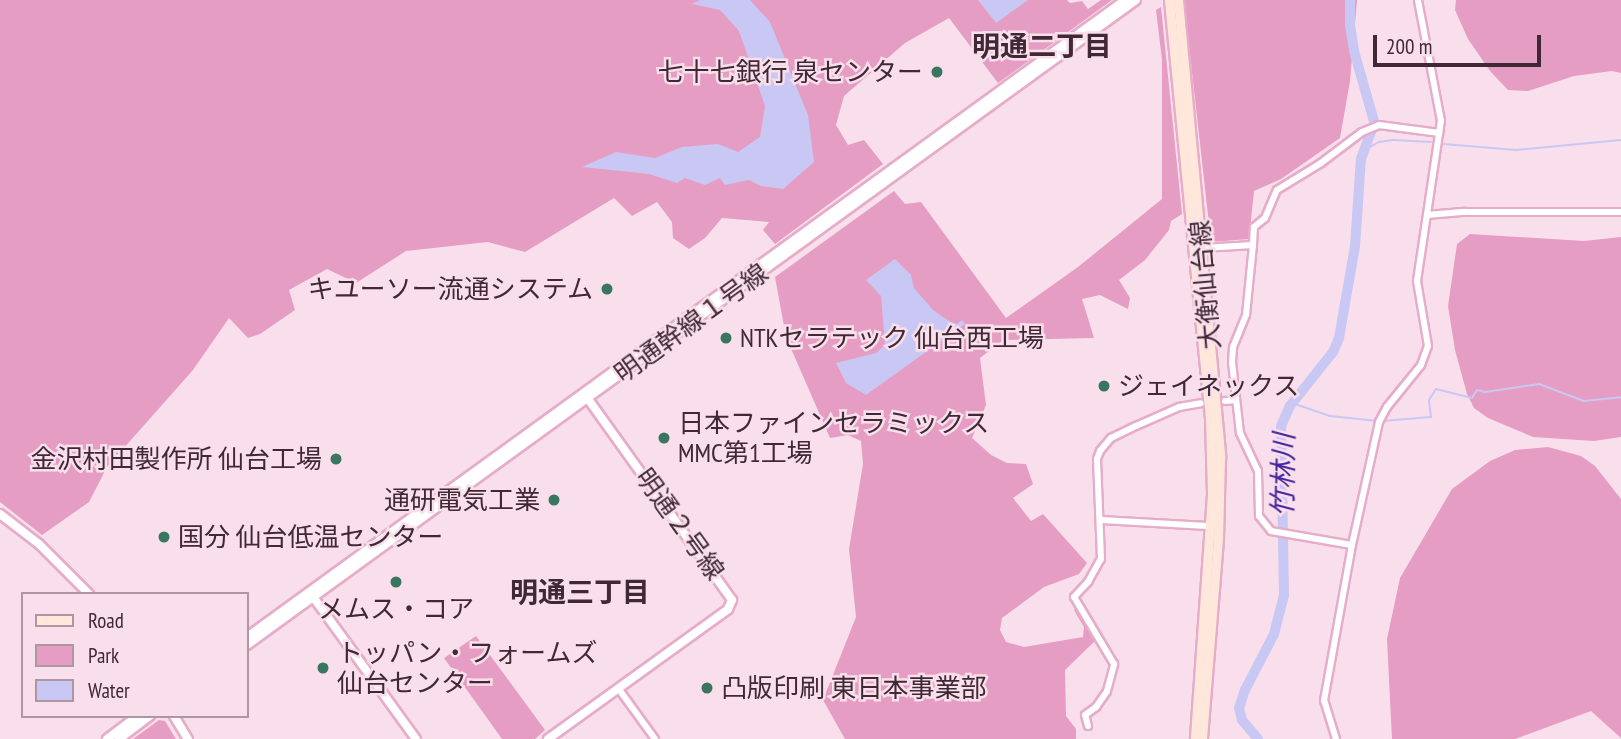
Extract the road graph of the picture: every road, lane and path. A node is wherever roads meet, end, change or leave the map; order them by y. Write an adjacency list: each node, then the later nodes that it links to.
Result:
1 (1125, 0): 11 (street)
2 (1136, 0): 11 (street, 明通幹線１号線)
3 (1169, 0): 17 (main road, 大衡仙台線)
4 (1178, 0): 10 (main road, 大衡仙台線)
5 (1418, 0): 6 (street)
6 (1438, 133): 8 (street); 9 (street)
7 (1621, 212): 8 (street)
8 (1427, 215): 18 (street)
9 (1253, 246): 10 (street); 12 (street)
10 (1203, 248): 35 (main road, 大衡仙台線)
11 (586, 395): 20 (street, 明通幹線１号線); 23 (street, 明通２号線)
12 (1237, 400): 13 (street); 18 (street)
13 (1225, 401)
14 (1201, 403): 16 (street)
15 (0, 514): 19 (street)
16 (1100, 520): 17 (street); 27 (street)
17 (1209, 526): 34 (main road, 大衡仙台線)
18 (1352, 545): 36 (street)
19 (87, 592)
20 (311, 594): 21 (street); 22 (street, 明通幹線１号線); 31 (street)
21 (248, 636)
22 (248, 644)
23 (618, 688): 32 (street, 明通２号線); 33 (street)
24 (135, 718): 28 (street)
25 (147, 718): 29 (street)
26 (175, 718): 30 (street)
27 (1088, 726)
28 (107, 739)
29 (119, 739)
30 (188, 739)
31 (416, 739)
32 (548, 739)
33 (655, 739)
34 (1195, 739)
35 (1202, 739)
36 (1336, 739)

